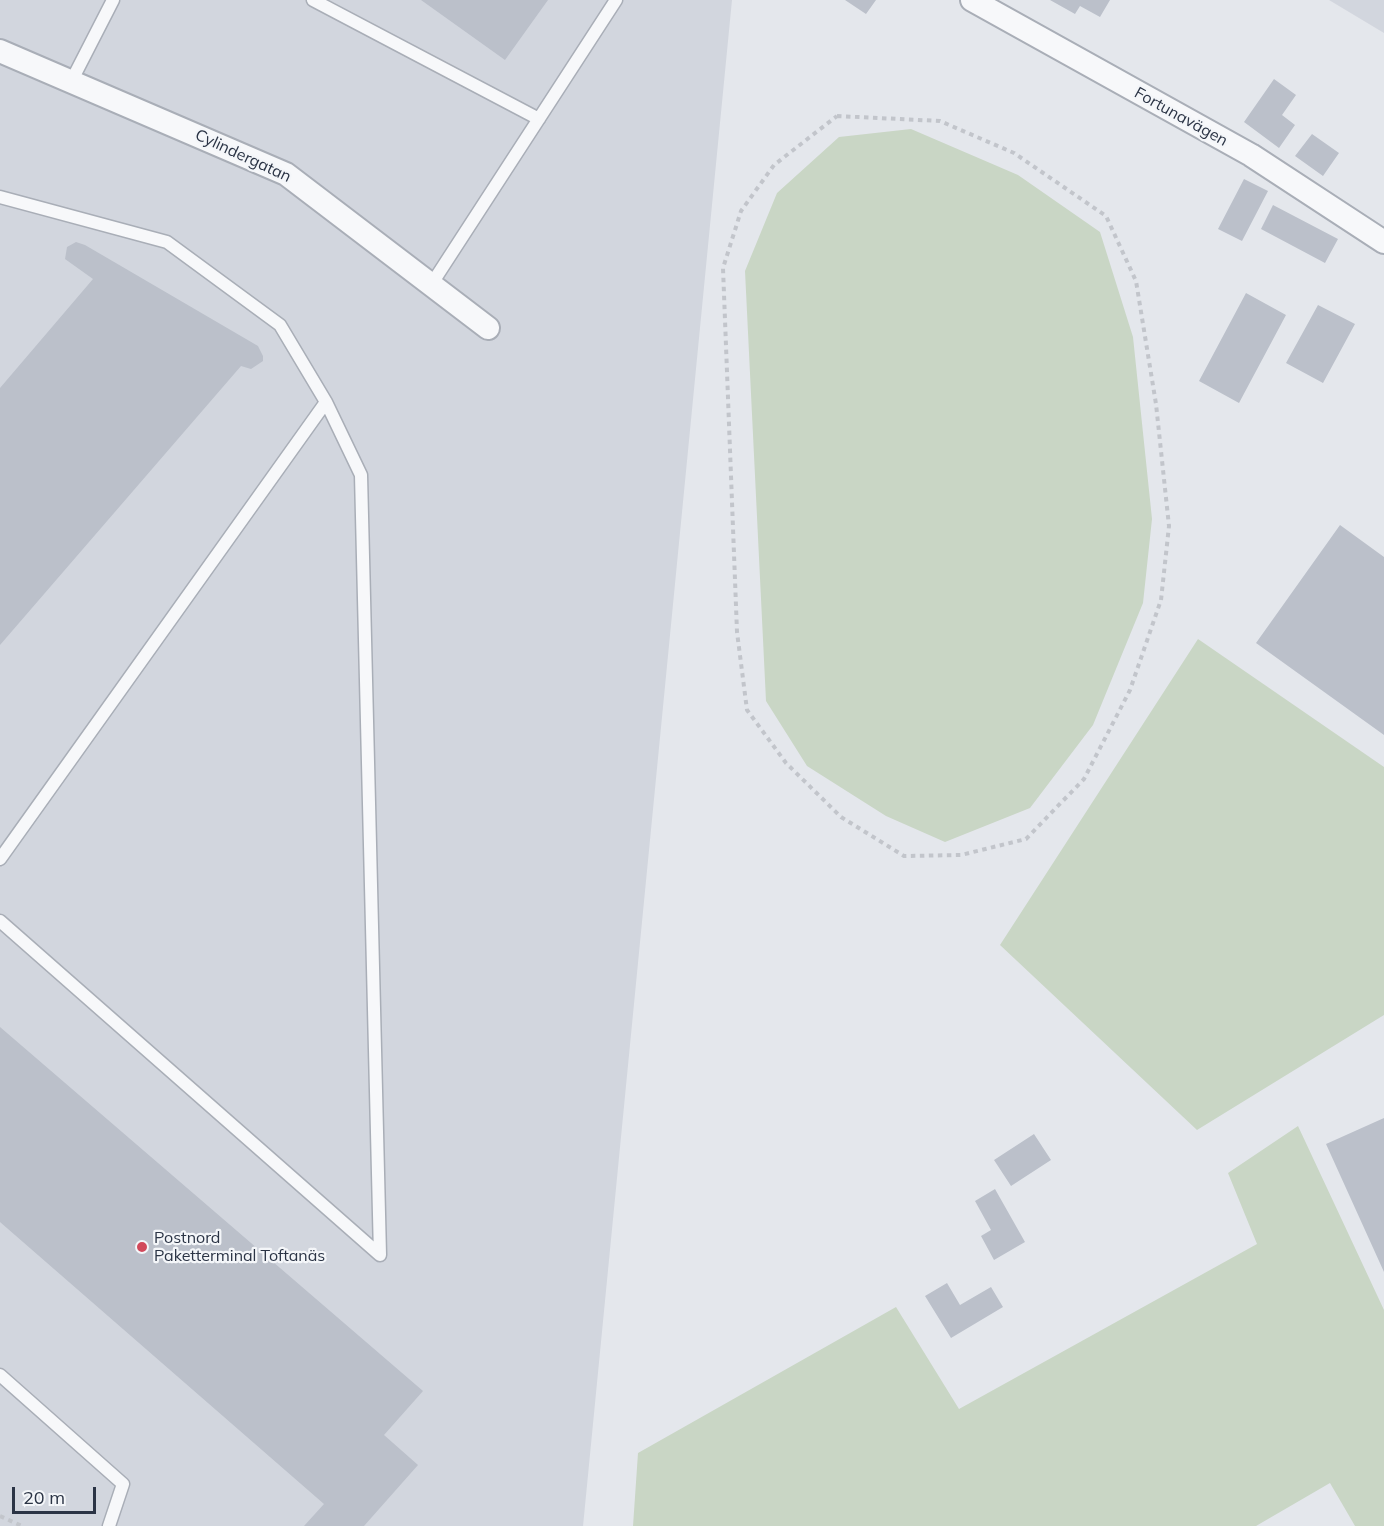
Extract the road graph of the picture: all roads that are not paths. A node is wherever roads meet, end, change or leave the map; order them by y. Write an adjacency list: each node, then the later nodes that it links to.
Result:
1 (113, 0): 6 (lane)
2 (313, 0): 7 (lane)
3 (616, 0): 7 (lane)
4 (972, 0): 9 (street, Fortunavägen)
5 (0, 51): 6 (street, Cylindergatan)
6 (72, 80): 10 (street, Cylindergatan)
7 (539, 119): 10 (lane)
8 (0, 197): 12 (lane)
9 (1384, 242)
10 (431, 285): 11 (street, Cylindergatan)
11 (488, 328)
12 (326, 402): 13 (lane); 14 (lane)
13 (0, 859)
14 (0, 921)
15 (0, 1375): 16 (lane)
16 (109, 1526)

